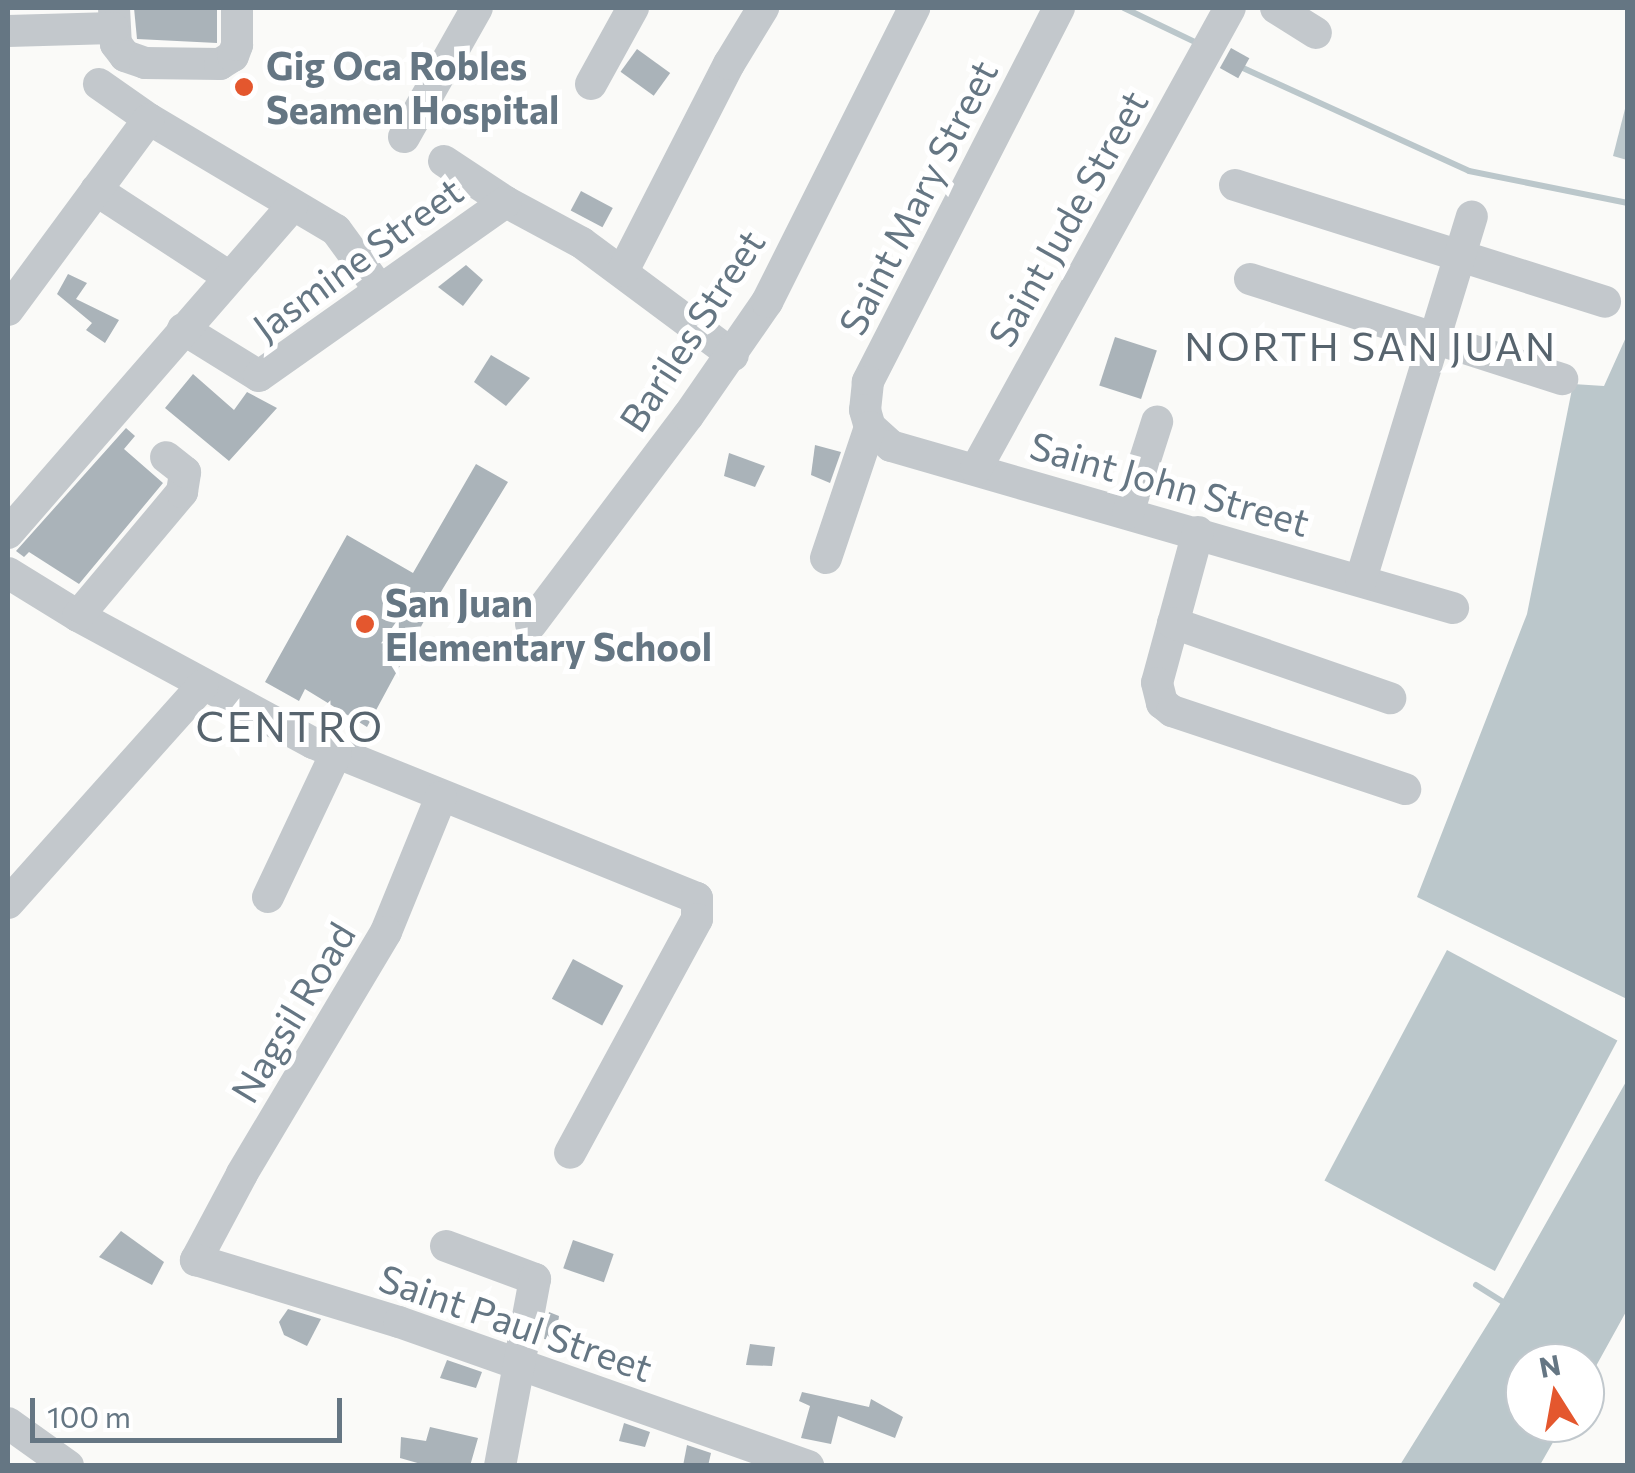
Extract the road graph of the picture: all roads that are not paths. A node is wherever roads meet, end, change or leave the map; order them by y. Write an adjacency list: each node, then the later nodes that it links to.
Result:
1 (237, 8): 10 (street)
2 (476, 8): 16 (street)
3 (633, 8): 14 (street)
4 (763, 8): 24 (street)
5 (914, 8): 32 (street, Bariles Street)
6 (1059, 8): 35 (street, Saint Mary Street)
7 (1230, 8): 37 (street, Saint Jude Street)
8 (1276, 8): 12 (street)
9 (74, 18): 10 (street); 11 (street)
10 (113, 18)
11 (8, 31)
12 (1316, 33)
13 (100, 84): 15 (street)
14 (591, 84)
15 (149, 119): 19 (street); 21 (street)
16 (404, 136)
17 (444, 161): 20 (street)
18 (1235, 186): 23 (street)
19 (96, 190): 25 (street); 29 (street)
20 (506, 202): 24 (street); 27 (street, Jasmine Street)
21 (292, 206): 25 (street); 27 (street)
22 (1472, 217): 23 (street)
23 (1460, 256): 28 (street); 31 (street)
24 (622, 271): 32 (street)
25 (228, 276): 30 (street)
26 (1250, 279): 31 (street)
27 (380, 288): 30 (street, Jasmine Street)
28 (1605, 302)
29 (8, 310)
30 (183, 329): 40 (street)
31 (1435, 338): 33 (street); 43 (street)
32 (732, 355): 47 (street, Bariles Street)
33 (1562, 379)
34 (1157, 422): 38 (street)
35 (870, 427): 37 (street, Saint John Street); 41 (street, Saint Mary Street)
36 (166, 457): 45 (street)
37 (976, 469): 38 (street, Saint John Street)
38 (1128, 512): 39 (street, Saint John Street)
39 (1198, 532): 43 (street, Saint John Street); 46 (street)
40 (8, 533)
41 (826, 558)
42 (8, 572): 45 (street)
43 (1361, 578): 44 (street, Saint John Street)
44 (1453, 608)
45 (78, 616): 48 (street)
46 (1173, 623): 49 (street); 51 (street)
47 (531, 624)
48 (203, 684): 50 (street); 54 (street)
49 (1390, 698)
50 (336, 753): 52 (street); 53 (street)
51 (1404, 789)
52 (440, 796): 55 (street); 57 (street, Nagsil Road)
53 (268, 897)
54 (8, 903)
55 (570, 1153)
56 (446, 1246): 58 (street)
57 (196, 1260): 58 (street, Saint Paul Street)
58 (518, 1364): 60 (street, Saint Paul Street); 62 (street)
59 (8, 1422): 61 (street)
60 (729, 1453): 63 (street, Saint Paul Street)
61 (68, 1466)
62 (500, 1466)
63 (808, 1466)

